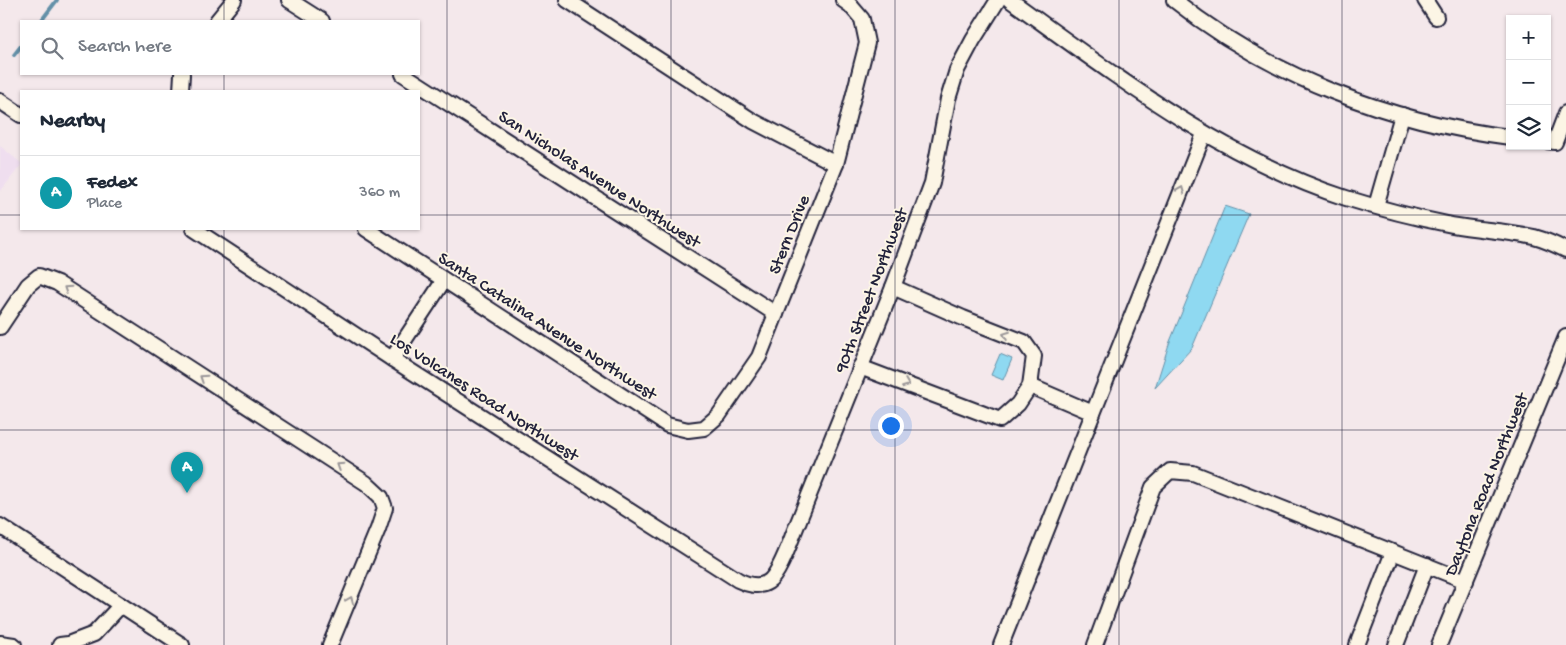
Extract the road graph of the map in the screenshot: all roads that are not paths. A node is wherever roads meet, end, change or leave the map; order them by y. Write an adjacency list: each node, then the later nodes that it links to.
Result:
1 (234, 0): 10 (street)
2 (288, 0): 11 (street)
3 (567, 0): 22 (street)
4 (843, 0): 22 (street, Stern Drive)
5 (998, 0): 28 (street, 90th Street Northwest)
6 (1010, 0): 19 (street)
7 (1174, 0): 18 (street)
8 (1425, 0): 9 (street)
9 (1436, 17)
10 (219, 20)
11 (320, 20)
12 (182, 75): 14 (street)
13 (405, 75): 29 (street, San Nicholas Avenue Northwest)
14 (180, 90)
15 (0, 101): 17 (street)
16 (1566, 113): 21 (street)
17 (20, 114)
18 (1402, 115): 20 (street); 23 (street)
19 (1204, 134): 23 (street); 35 (street, one-way to 19)
20 (1506, 136)
21 (1551, 141)
22 (836, 164): 29 (street, Stern Drive)
23 (1376, 206): 26 (street)
24 (196, 230): 32 (street, Los Volcanes Road Northwest)
25 (368, 230): 27 (street, Santa Catalina Avenue Northwest)
26 (1566, 250)
27 (444, 280): 32 (street); 36 (street, Santa Catalina Avenue Northwest)
28 (893, 287): 33 (street, 90th Street Northwest); 34 (street, one-way to 28)
29 (776, 314): 36 (street, Stern Drive)
30 (0, 327): 47 (street, one-way to 30)
31 (1566, 337): 40 (street, Daytona Road Northwest)
32 (392, 359): 41 (street, Los Volcanes Road Northwest)
33 (860, 367): 34 (street, one-way to 34); 41 (street, 90th Street Northwest)
34 (1030, 386): 35 (street)
35 (1093, 413): 48 (street)
36 (688, 430)
37 (0, 526): 42 (street)
38 (1394, 552): 39 (street); 49 (street); 50 (street)
39 (1427, 565): 40 (street); 51 (street)
40 (1466, 581): 52 (street, Daytona Road Northwest)
41 (759, 585)
42 (121, 605): 45 (street); 46 (street)
43 (0, 643): 44 (street)
44 (14, 645)
45 (60, 645)
46 (182, 645)
47 (330, 645)
48 (1001, 645)
49 (1095, 645)
50 (1357, 645)
51 (1396, 645)
52 (1439, 645)

